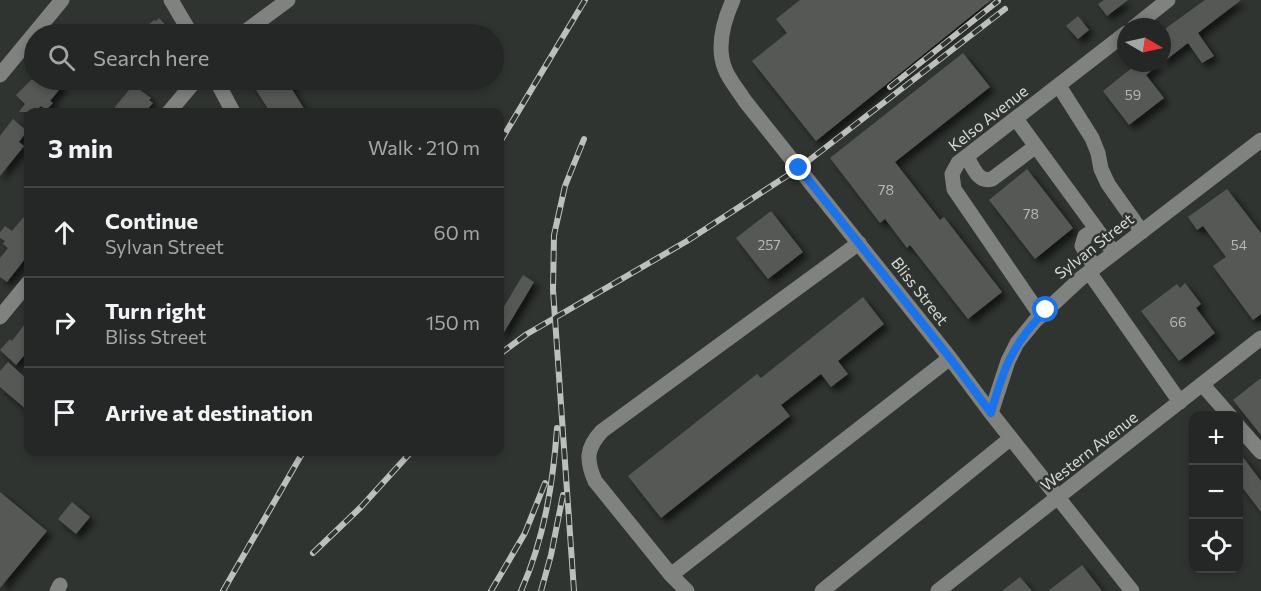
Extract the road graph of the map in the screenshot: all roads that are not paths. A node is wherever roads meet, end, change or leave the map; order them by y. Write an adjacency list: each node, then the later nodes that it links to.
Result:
1 (62, 0): 7 (street)
2 (171, 0): 8 (street)
3 (288, 0): 9 (street)
4 (734, 0): 24 (street, Bliss Street)
5 (1168, 0): 6 (street)
6 (1145, 18)
7 (42, 24)
8 (185, 24)
9 (256, 24)
10 (1117, 40): 13 (street, Kelso Avenue)
11 (24, 46): 12 (street)
12 (0, 75)
13 (1059, 86): 18 (street, Kelso Avenue); 23 (street)
14 (188, 90): 16 (street)
15 (221, 90): 17 (street)
16 (172, 108)
17 (231, 108)
18 (1016, 119): 20 (street); 21 (street, Kelso Avenue)
19 (1261, 140): 23 (street, Sylvan Street)
20 (1036, 146): 21 (street); 22 (street)
21 (967, 157): 28 (street, Kelso Avenue)
22 (1096, 229): 25 (street); 26 (street)
23 (1142, 232): 25 (street, Sylvan Street)
24 (859, 243): 31 (street, Bliss Street); 40 (street)
25 (1114, 253): 26 (street, Sylvan Street)
26 (1092, 270): 28 (street, Sylvan Street); 33 (street)
27 (24, 288): 29 (street)
28 (1041, 316): 35 (street, Sylvan Street)
29 (0, 317)
30 (1261, 338): 32 (street, Western Avenue)
31 (950, 358): 35 (street, Bliss Street); 40 (street)
32 (1203, 384): 33 (street, Western Avenue); 34 (street)
33 (1180, 402): 39 (street, Western Avenue)
34 (1226, 411)
35 (991, 413): 37 (street, Bliss Street)
36 (1243, 431): 38 (street)
37 (1011, 438): 39 (street, Bliss Street); 42 (street)
38 (1261, 452)
39 (1059, 497): 43 (street, Western Avenue); 44 (street, Bliss Street)
40 (671, 575): 41 (street)
41 (687, 591)
42 (822, 591)
43 (938, 591)
44 (1132, 591)

